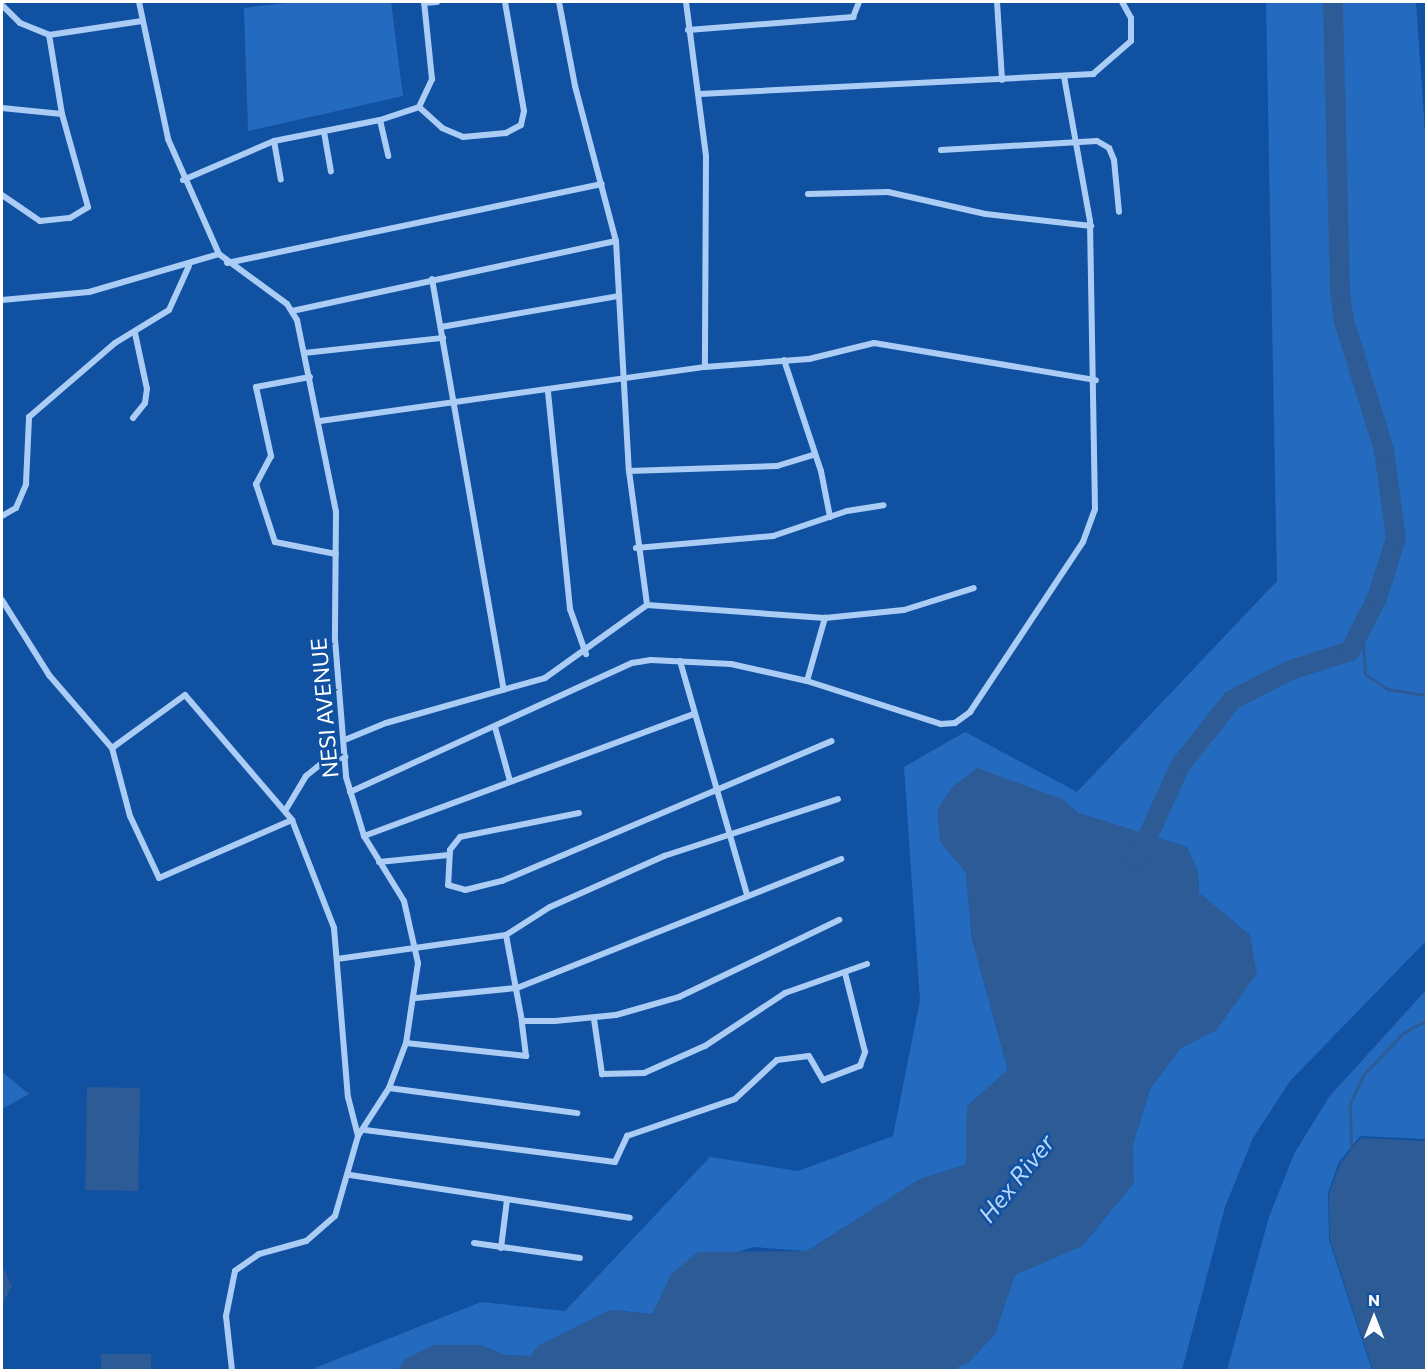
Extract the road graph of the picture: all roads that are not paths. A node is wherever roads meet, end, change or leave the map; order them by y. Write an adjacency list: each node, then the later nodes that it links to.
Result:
1 (139, 2): 11 (street)
2 (424, 2): 3 (street); 17 (street)
3 (437, 2)
4 (505, 2): 17 (street)
5 (559, 2): 29 (street)
6 (686, 2): 12 (street)
7 (859, 2): 12 (street)
8 (997, 2): 15 (street)
9 (1122, 2): 14 (street)
10 (2, 6): 13 (street)
11 (142, 21): 13 (street); 28 (street)
12 (688, 30): 16 (street)
13 (49, 35): 19 (street)
14 (1064, 76): 15 (street); 22 (street)
15 (1002, 80): 16 (street)
16 (700, 94): 47 (street)
17 (419, 107): 20 (street)
18 (2, 108): 19 (street)
19 (62, 114): 31 (street)
20 (380, 120): 21 (street); 25 (street)
21 (324, 132): 23 (street); 26 (street)
22 (1077, 139): 24 (street); 32 (street); 33 (street)
23 (274, 141): 27 (street); 28 (street)
24 (941, 150)
25 (388, 156)
26 (331, 171)
27 (281, 179)
28 (183, 180): 35 (street)
29 (602, 184): 34 (street); 36 (street)
30 (808, 194): 33 (street)
31 (2, 195)
32 (1119, 212)
33 (1091, 226): 49 (street)
34 (616, 241): 38 (street); 39 (street)
35 (219, 254): 36 (street); 37 (street)
36 (227, 263): 41 (street)
37 (189, 266): 40 (street); 43 (street)
38 (432, 279): 41 (street); 42 (street)
39 (619, 296): 42 (street); 50 (street)
40 (2, 300)
41 (292, 311): 45 (street, NESI AVENUE)
42 (441, 327): 44 (street)
43 (135, 333): 53 (street); 58 (street)
44 (443, 338): 45 (street); 52 (street)
45 (304, 353): 48 (street, NESI AVENUE)
46 (784, 360): 47 (street); 49 (street); 55 (street)
47 (705, 367): 50 (street)
48 (310, 377): 54 (street, NESI AVENUE); 61 (street)
49 (1096, 380): 68 (street)
50 (623, 382): 51 (street); 56 (street)
51 (548, 392): 52 (street); 66 (street)
52 (457, 403): 54 (street); 69 (street)
53 (133, 418)
54 (320, 421): 61 (street, NESI AVENUE)
55 (813, 455): 56 (street); 59 (street)
56 (629, 471): 60 (street)
57 (884, 505): 59 (street)
58 (2, 516)
59 (830, 517): 60 (street)
60 (636, 548): 64 (street)
61 (336, 554): 72 (street, NESI AVENUE)
62 (974, 588): 65 (street)
63 (2, 600): 74 (street)
64 (647, 605): 65 (street); 66 (street)
65 (825, 618): 68 (street)
66 (586, 654): 69 (street)
67 (680, 661): 68 (street); 70 (street); 71 (street)
68 (807, 681)
69 (504, 690): 72 (street)
70 (694, 714): 76 (street); 77 (street)
71 (495, 728): 76 (street); 78 (street)
72 (347, 739): 75 (street, NESI AVENUE)
73 (832, 741): 77 (street)
74 (112, 748): 80 (street); 82 (street)
75 (345, 758): 78 (street, NESI AVENUE); 80 (street)
76 (510, 781): 83 (street)
77 (716, 789): 84 (street); 85 (street)
78 (350, 792): 83 (street, NESI AVENUE)
79 (838, 799): 84 (street)
80 (285, 811): 82 (street)
81 (579, 813): 85 (street)
82 (292, 820): 92 (street)
83 (364, 836): 87 (street, NESI AVENUE)
84 (728, 836): 88 (street); 90 (street)
85 (449, 855): 87 (street)
86 (842, 859): 88 (street)
87 (379, 862): 91 (street, NESI AVENUE)
88 (747, 894): 95 (street)
89 (839, 920): 97 (street)
90 (506, 935): 91 (street); 95 (street)
91 (416, 947): 92 (street); 96 (street, NESI AVENUE)
92 (337, 959): 103 (street)
93 (867, 963): 94 (street)
94 (845, 973): 97 (street); 102 (street)
95 (517, 988): 96 (street); 98 (street)
96 (416, 998): 99 (street, NESI AVENUE)
97 (594, 1019): 98 (street)
98 (522, 1021): 99 (street)
99 (406, 1043): 100 (street, NESI AVENUE)
100 (389, 1088): 101 (street); 102 (street, NESI AVENUE)
101 (577, 1113)
102 (365, 1130): 103 (street, NESI AVENUE)
103 (358, 1136): 104 (street)
104 (350, 1175): 105 (street); 110 (street)
105 (507, 1200): 106 (street); 108 (street)
106 (630, 1218)
107 (474, 1243): 108 (street)
108 (501, 1248): 109 (street)
109 (580, 1258)
110 (232, 1371)

